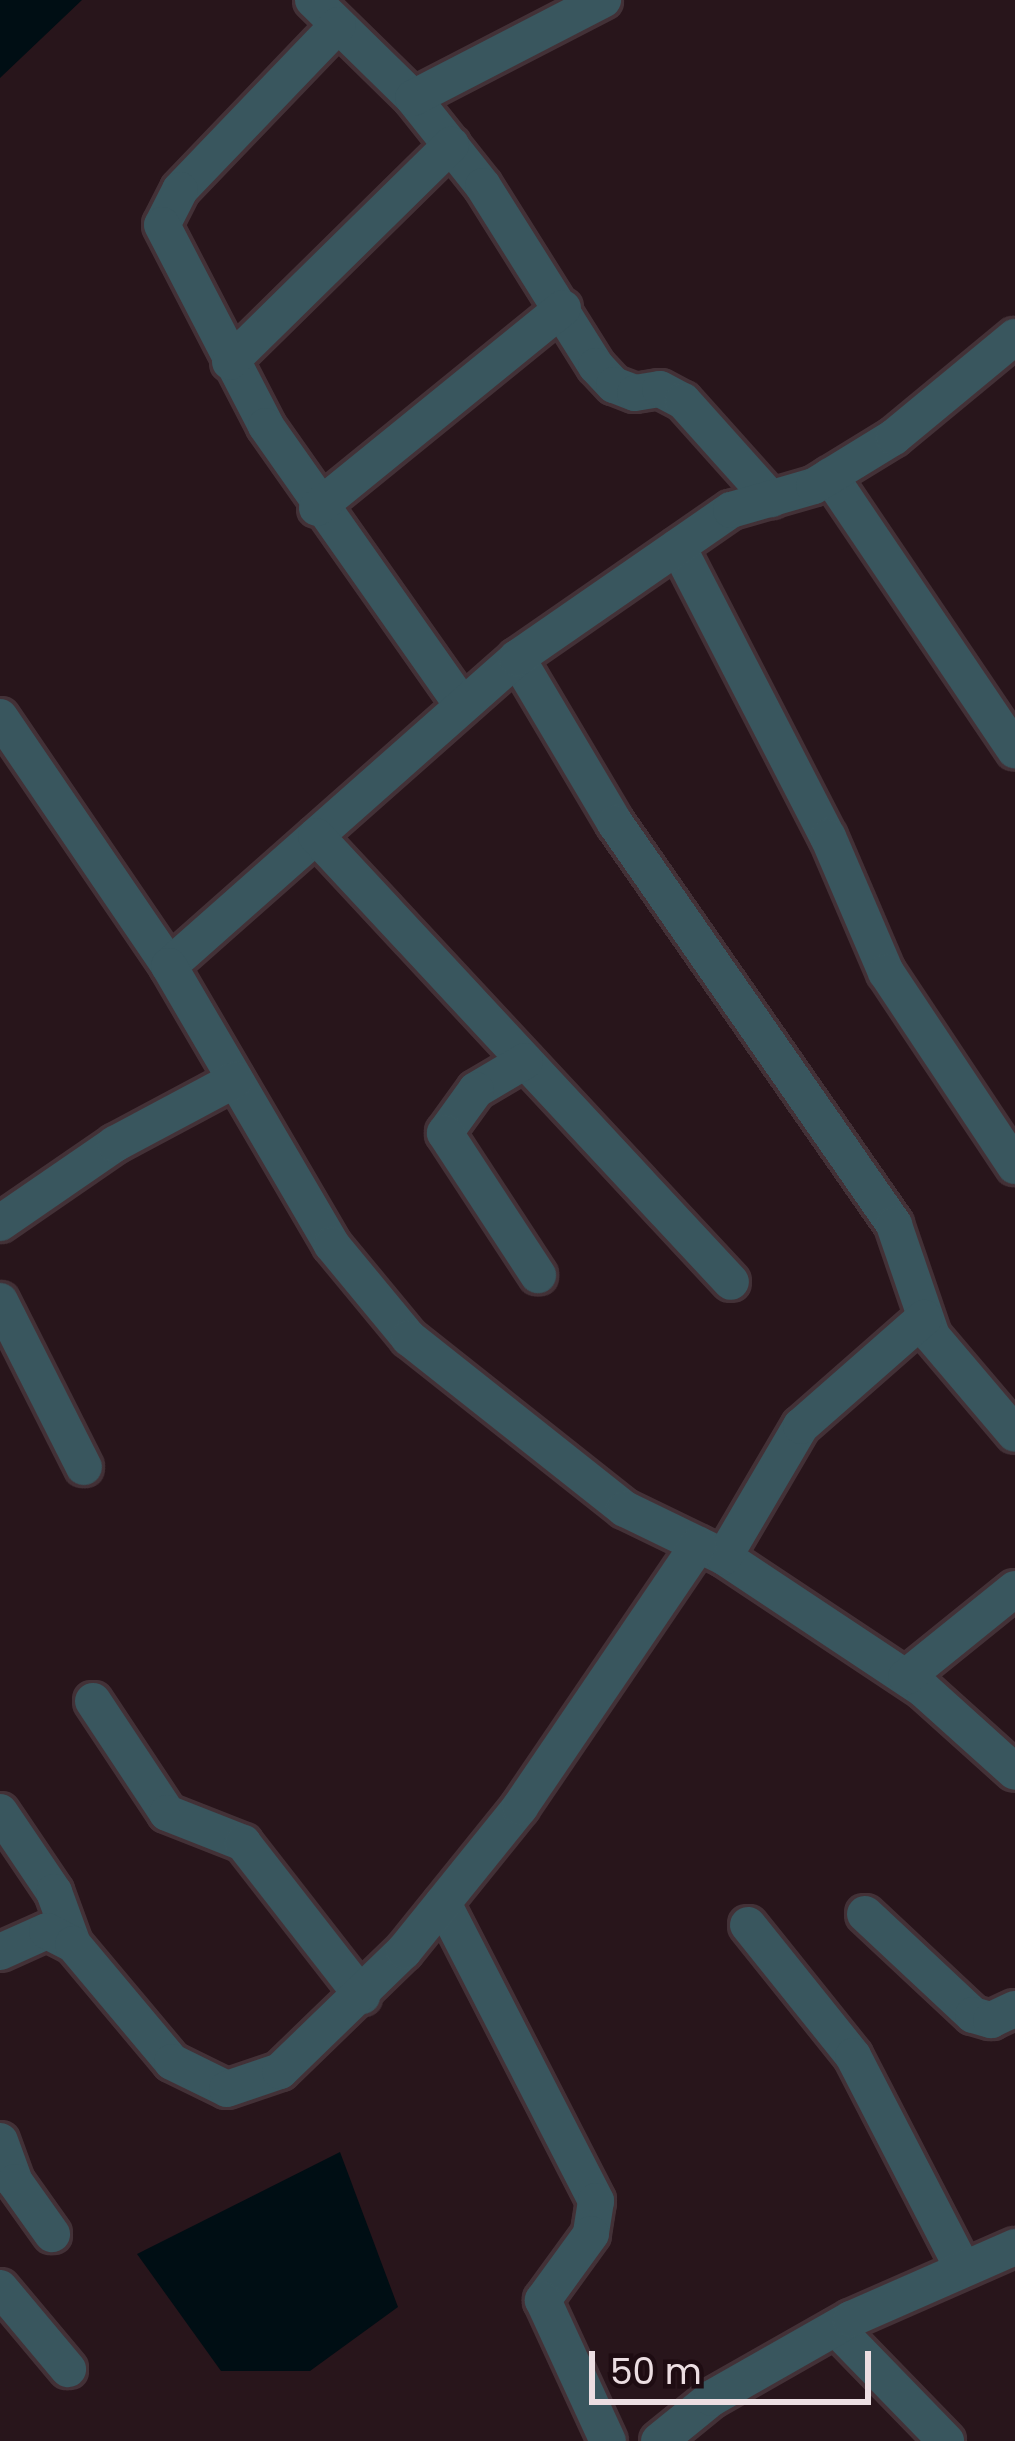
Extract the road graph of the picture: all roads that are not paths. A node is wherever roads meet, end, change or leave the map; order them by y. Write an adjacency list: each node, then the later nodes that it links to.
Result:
1 (603, 0): 3 (street)
2 (325, 12): 3 (street); 7 (street)
3 (413, 98): 4 (street)
4 (451, 146): 5 (street); 7 (street)
5 (563, 308): 9 (street); 10 (street)
6 (1015, 338): 8 (street)
7 (230, 362): 10 (street)
8 (830, 476): 9 (street); 15 (street)
9 (771, 499): 11 (street)
10 (317, 508): 13 (street)
11 (678, 547): 12 (street); 20 (street)
12 (517, 658): 13 (street); 25 (street)
13 (459, 701): 16 (street)
14 (0, 717): 17 (street)
15 (1015, 750)
16 (316, 836): 17 (street); 18 (street)
17 (169, 966): 19 (street)
18 (525, 1060): 22 (street); 23 (street)
19 (235, 1080): 21 (street); 28 (street)
20 (1015, 1166)
21 (0, 1223)
22 (538, 1275)
23 (731, 1282)
24 (0, 1301): 27 (street)
25 (924, 1318): 26 (street); 28 (street)
26 (1015, 1434)
27 (84, 1467)
28 (711, 1551): 30 (street); 34 (street)
29 (1015, 1589): 30 (street)
30 (906, 1677): 32 (street)
31 (93, 1701): 39 (street)
32 (1015, 1772)
33 (0, 1812): 37 (street)
34 (443, 1903): 39 (street); 48 (street)
35 (865, 1914): 40 (street)
36 (748, 1925): 44 (street)
37 (73, 1944): 38 (street); 39 (street)
38 (0, 1952)
39 (362, 1996)
40 (1015, 2009)
41 (0, 2141): 42 (street)
42 (52, 2234)
43 (1015, 2247): 44 (street)
44 (962, 2267): 46 (street)
45 (0, 2288): 47 (street)
46 (836, 2328): 49 (street); 50 (street)
47 (68, 2369)
48 (608, 2441)
49 (659, 2441)
50 (946, 2441)

